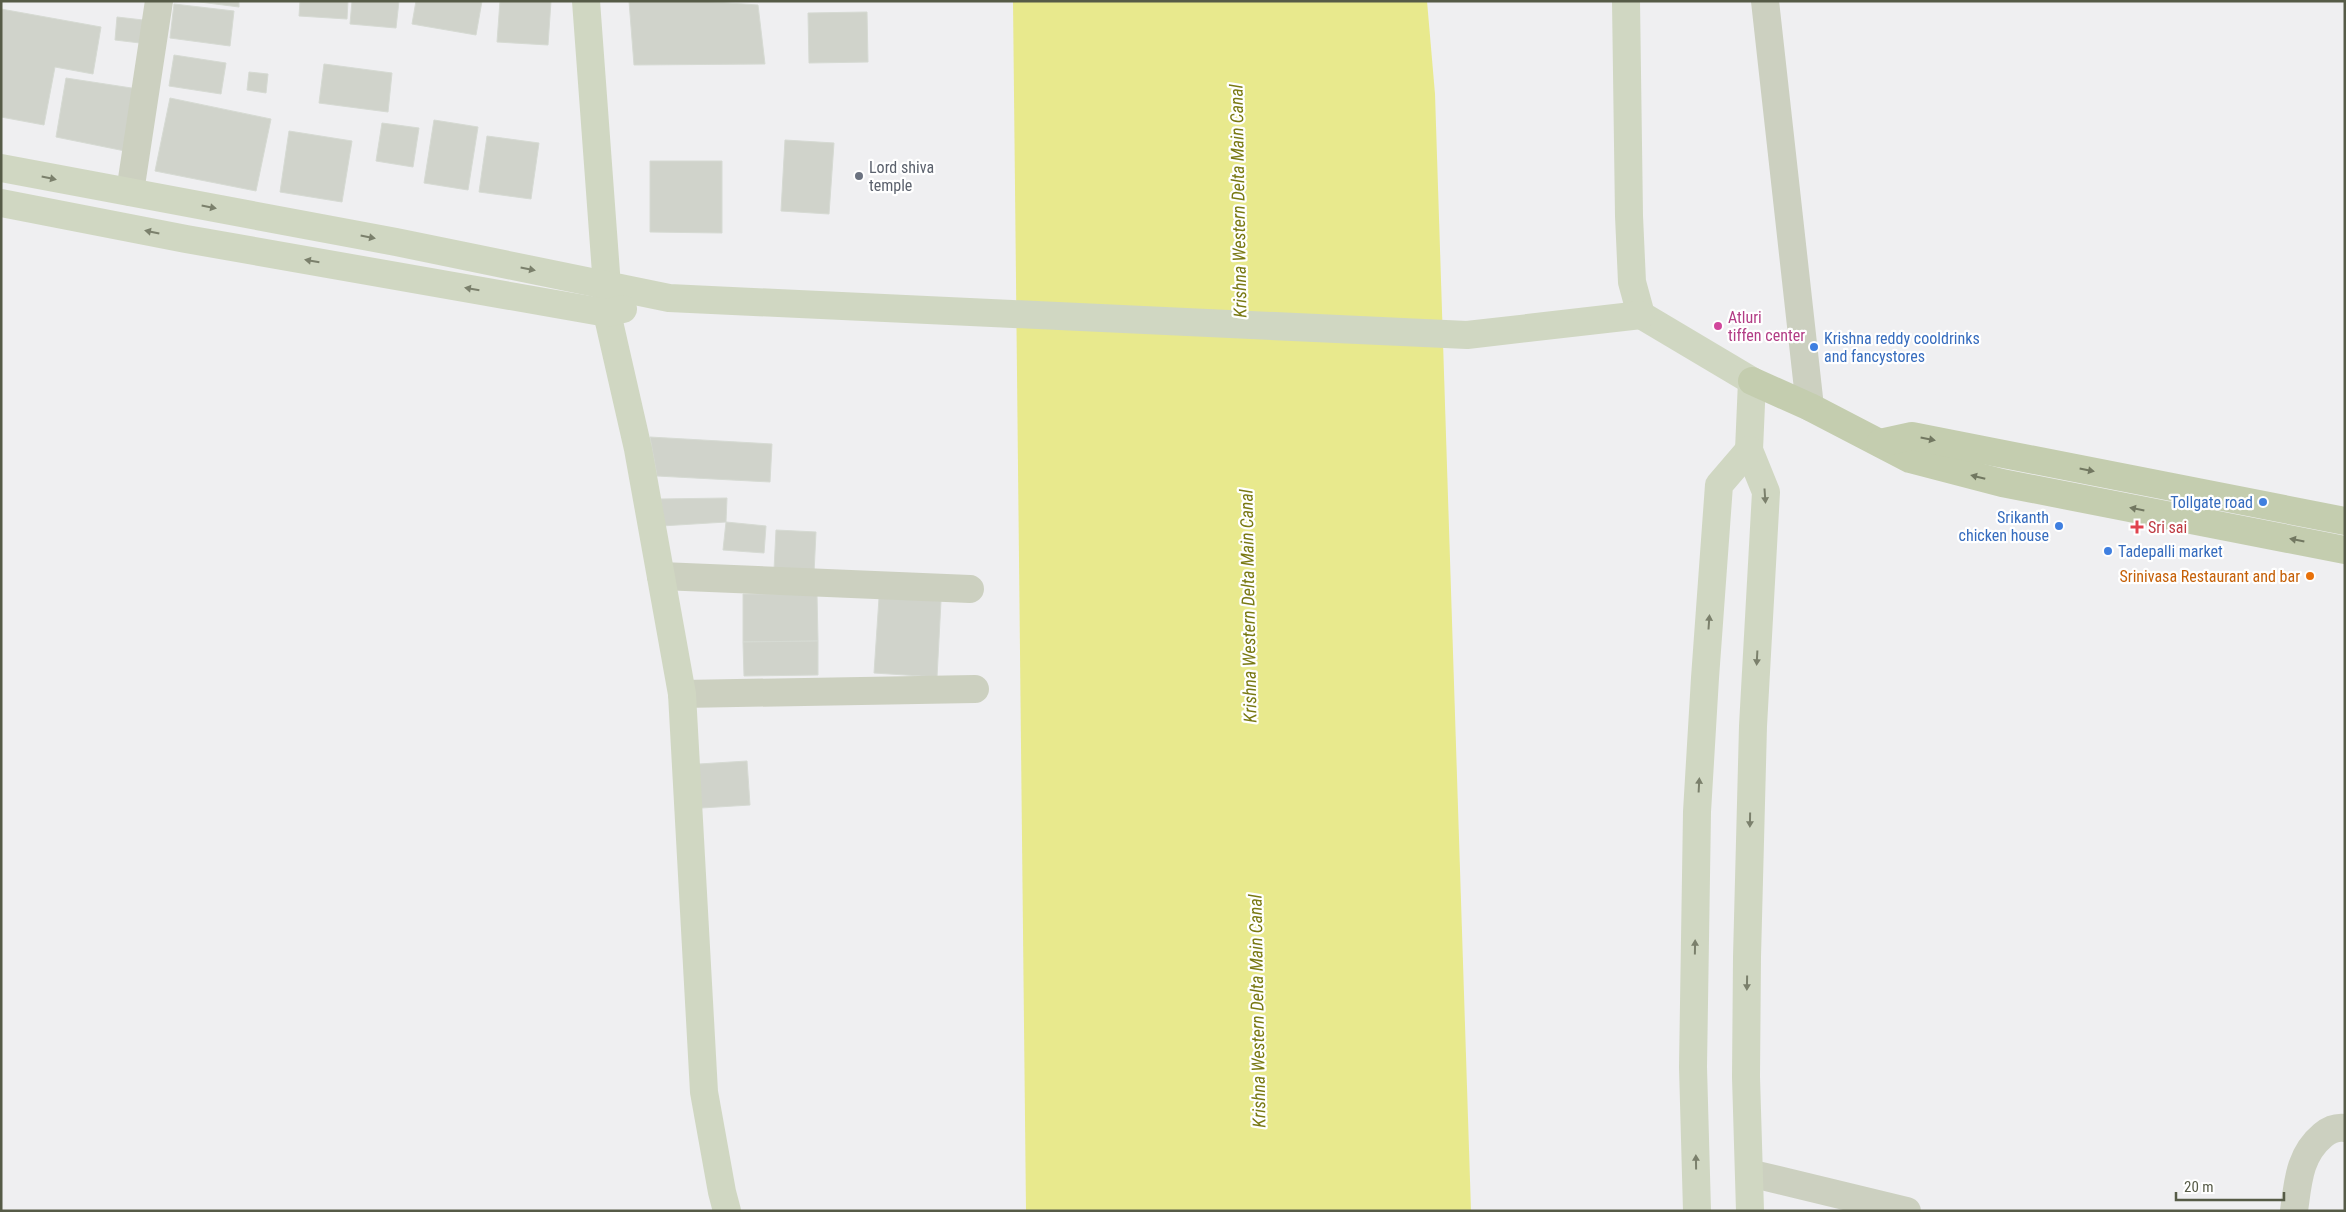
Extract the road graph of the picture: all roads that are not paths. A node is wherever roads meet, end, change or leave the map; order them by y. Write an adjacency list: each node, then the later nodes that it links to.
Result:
1 (159, 1): 6 (street)
2 (586, 1): 8 (street)
3 (1626, 1): 11 (street)
4 (1765, 1): 13 (street)
5 (1, 168): 6 (street, one-way to 6)
6 (130, 192): 8 (street, one-way to 8)
7 (1, 203): 10 (street, one-way to 7)
8 (606, 285): 9 (street); 10 (street)
9 (669, 298): 10 (street); 11 (street)
10 (606, 313): 18 (street)
11 (1641, 315): 12 (street)
12 (1752, 381): 13 (main road); 15 (street)
13 (1810, 407): 14 (main road)
14 (1880, 443): 16 (main road, one-way to 16); 17 (main road, one-way to 14)
15 (1749, 450): 23 (street, one-way to 23); 26 (street, one-way to 15)
16 (2345, 521)
17 (2345, 550)
18 (661, 576): 19 (street); 21 (street)
19 (970, 590)
20 (975, 689): 21 (street)
21 (682, 694): 25 (street)
22 (2345, 1128): 29 (street)
23 (1749, 1173): 24 (street); 27 (street)
24 (1832, 1202): 28 (street)
25 (727, 1211)
26 (1697, 1211)
27 (1750, 1211)
28 (1906, 1211)
29 (2294, 1211)

